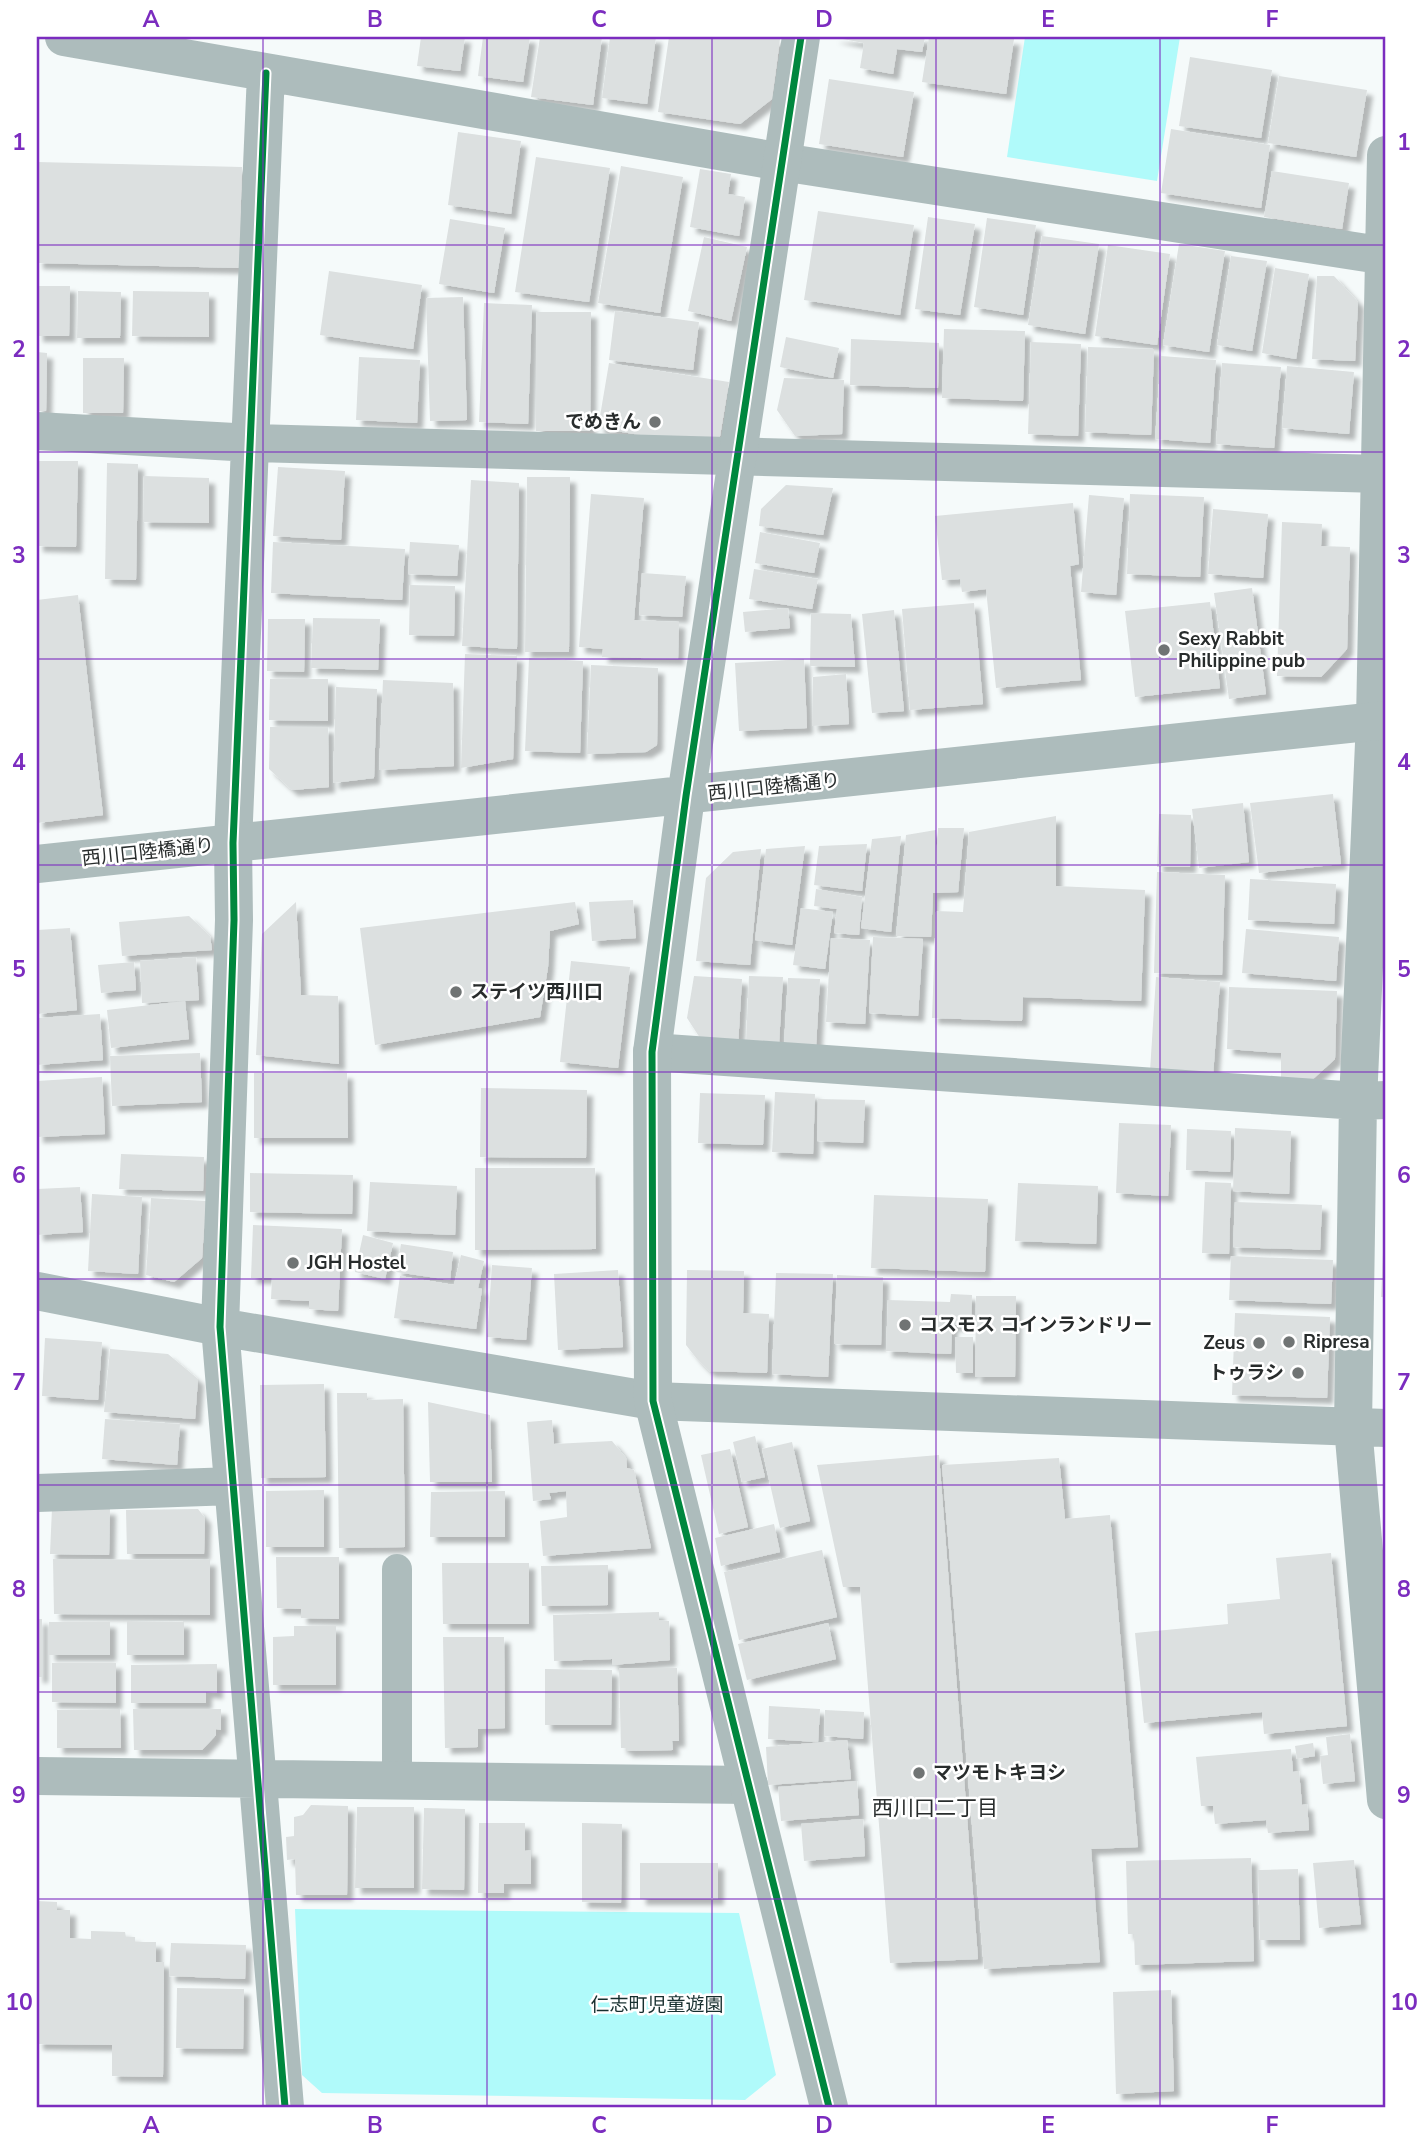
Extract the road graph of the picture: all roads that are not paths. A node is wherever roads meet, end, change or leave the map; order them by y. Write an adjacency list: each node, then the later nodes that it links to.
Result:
1 (64, 37): 3 (street)
2 (801, 37): 5 (street)
3 (266, 73): 5 (street); 8 (street)
4 (1386, 155): 6 (street)
5 (782, 162): 6 (street); 9 (street)
6 (1385, 256): 10 (street)
7 (37, 432): 8 (street)
8 (252, 443): 9 (street); 13 (street)
9 (738, 454): 10 (street); 12 (street)
10 (1380, 474): 11 (street)
11 (1381, 721): 12 (street, 西川口陸橋通り); 16 (street)
12 (686, 796): 13 (street, 西川口陸橋通り); 15 (street)
13 (233, 843): 14 (street, 西川口陸橋通り); 18 (street)
14 (37, 864)
15 (652, 1052): 16 (street); 19 (street)
16 (1372, 1100): 20 (street)
17 (37, 1292): 18 (street)
18 (220, 1327): 19 (street); 21 (street)
19 (653, 1401): 20 (street); 27 (street)
20 (1370, 1427): 28 (street)
21 (233, 1486): 22 (street); 25 (street)
22 (37, 1493)
23 (397, 1569): 26 (lane)
24 (37, 1776): 25 (street)
25 (258, 1779): 26 (street); 29 (street)
26 (397, 1781): 27 (street)
27 (748, 1785): 30 (street)
28 (1386, 1800)
29 (285, 2107)
30 (829, 2107)

